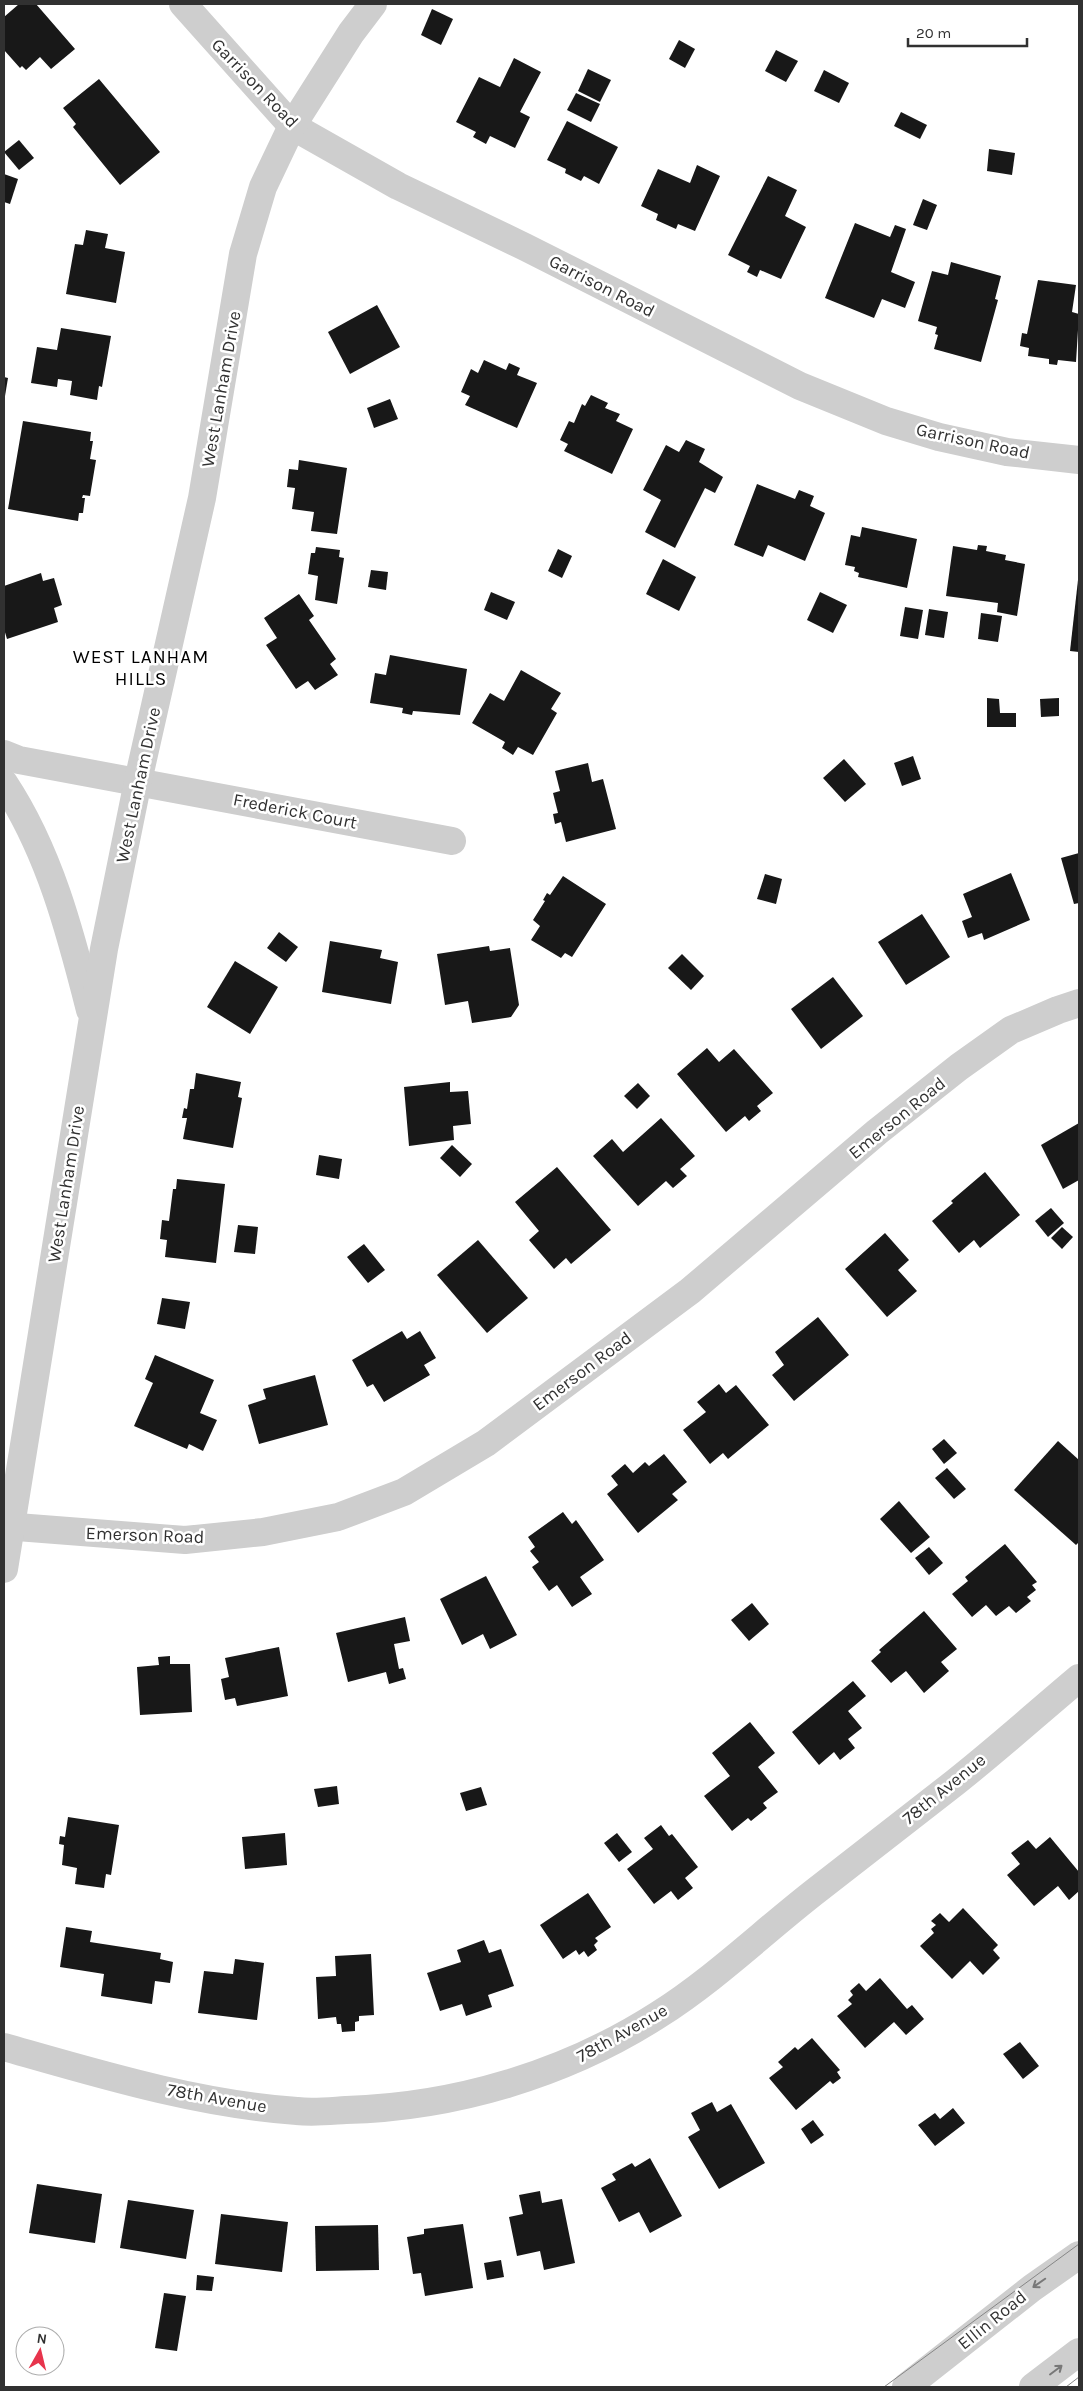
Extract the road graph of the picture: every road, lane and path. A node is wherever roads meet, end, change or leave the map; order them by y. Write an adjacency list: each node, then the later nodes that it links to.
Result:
1 (183, 4): 3 (street, Garrison Road)
2 (373, 4): 3 (street, West Lanham Drive)
3 (292, 126): 4 (street, Garrison Road); 6 (street, West Lanham Drive)
4 (1079, 460)
5 (4, 754): 6 (street, Frederick Court)
6 (138, 782): 8 (street, Frederick Court); 10 (street, West Lanham Drive)
7 (4, 783): 10 (street)
8 (452, 841)
9 (1079, 1003): 11 (street, Emerson Road)
10 (93, 1022): 11 (street, West Lanham Drive)
11 (7, 1526): 12 (street, West Lanham Drive)
12 (4, 1569)
13 (1079, 1678): 14 (street, 78th Avenue)
14 (4, 2047)
15 (1079, 2255): 17 (street, Ellin Road, one-way to 17)
16 (1079, 2352): 18 (street, one-way to 16)
17 (906, 2387)
18 (1033, 2387)

